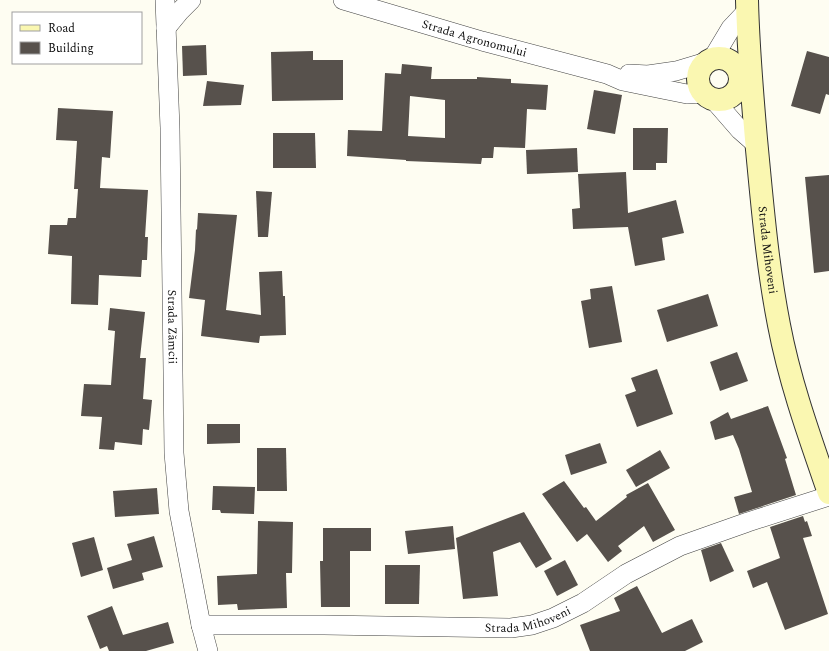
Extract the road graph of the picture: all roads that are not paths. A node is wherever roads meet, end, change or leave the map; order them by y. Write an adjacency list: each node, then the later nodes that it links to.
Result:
1 (165, 0): 5 (street, Strada Zămcii)
2 (191, 0): 5 (street)
3 (343, 0): 7 (street, Strada Agronomului)
4 (747, 6): 6 (street); 8 (main road, Strada Mihoveni)
5 (166, 28): 12 (street, Strada Zămcii)
6 (709, 60): 7 (street, Strada Agronomului); 8 (main road); 9 (main road)
7 (607, 74): 9 (street, Strada Agronomului)
8 (741, 75): 9 (main road); 10 (main road, Strada Mihoveni)
9 (708, 96): 10 (street)
10 (757, 145): 11 (main road, Strada Mihoveni)
11 (829, 495): 12 (street, Strada Mihoveni)
12 (201, 625): 13 (street, Strada Zămcii)
13 (208, 651)

